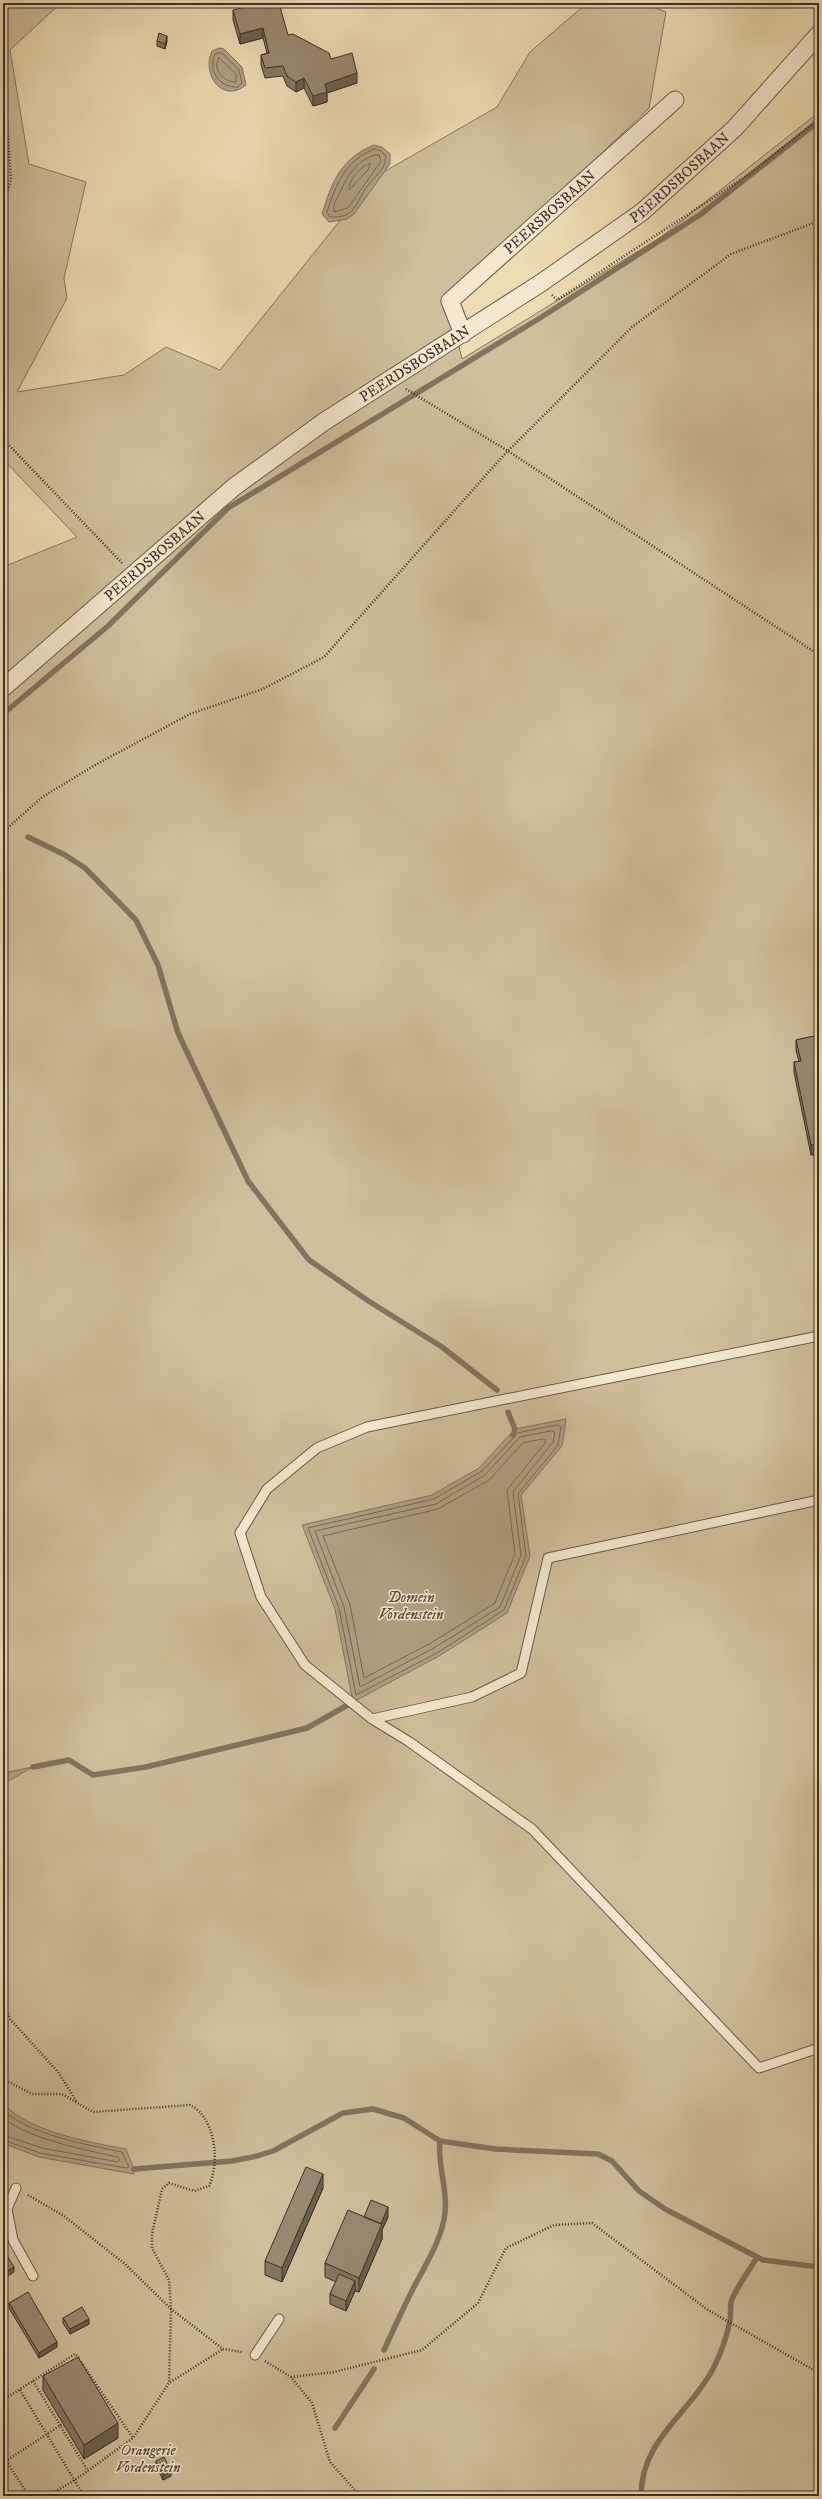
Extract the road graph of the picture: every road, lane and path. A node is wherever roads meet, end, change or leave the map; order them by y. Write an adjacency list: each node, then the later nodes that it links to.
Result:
1 (819, 34): 7 (street, PEERDSBOSBAAN)
2 (3, 61): 5 (path)
3 (675, 100): 8 (street, PEERSBOSBAAN)
4 (819, 119): 7 (path)
5 (3, 206)
6 (819, 222): 11 (path)
7 (541, 283): 8 (street, PEERDSBOSBAAN)
8 (463, 334): 9 (street, PEERDSBOSBAAN)
9 (390, 380): 11 (path); 12 (street, PEERDSBOSBAAN)
10 (3, 439): 12 (path)
11 (508, 451): 13 (path); 15 (path)
12 (132, 574): 14 (street, PEERDSBOSBAAN)
13 (819, 655)
14 (3, 688)
15 (3, 832)
16 (819, 1336): 18 (lane)
17 (819, 1500): 18 (lane)
18 (372, 1719): 20 (lane)
19 (3, 1999): 22 (path)
20 (819, 2048)
21 (3, 2079): 22 (path)
22 (78, 2104): 25 (path)
23 (16, 2188): 24 (lane); 25 (path)
24 (33, 2276)
25 (171, 2309): 30 (path); 30 (path)
26 (279, 2319): 27 (lane)
27 (255, 2355)
28 (819, 2373): 45 (path)
29 (33, 2381): 31 (path); 34 (path); 36 (path)
30 (169, 2383): 36 (path)
31 (20, 2390): 32 (path); 35 (path)
32 (3, 2400)
33 (64, 2424): 34 (path)
34 (60, 2426): 35 (path); 39 (path)
35 (47, 2434): 38 (path); 40 (path)
36 (133, 2438): 39 (path)
37 (3, 2456): 38 (path)
38 (4, 2462): 42 (path)
39 (88, 2471): 40 (path)
40 (75, 2480): 43 (path); 44 (path)
41 (819, 2484): 46 (path)
42 (28, 2496)
43 (46, 2496)
44 (84, 2496)
45 (360, 2496)
46 (813, 2496)

